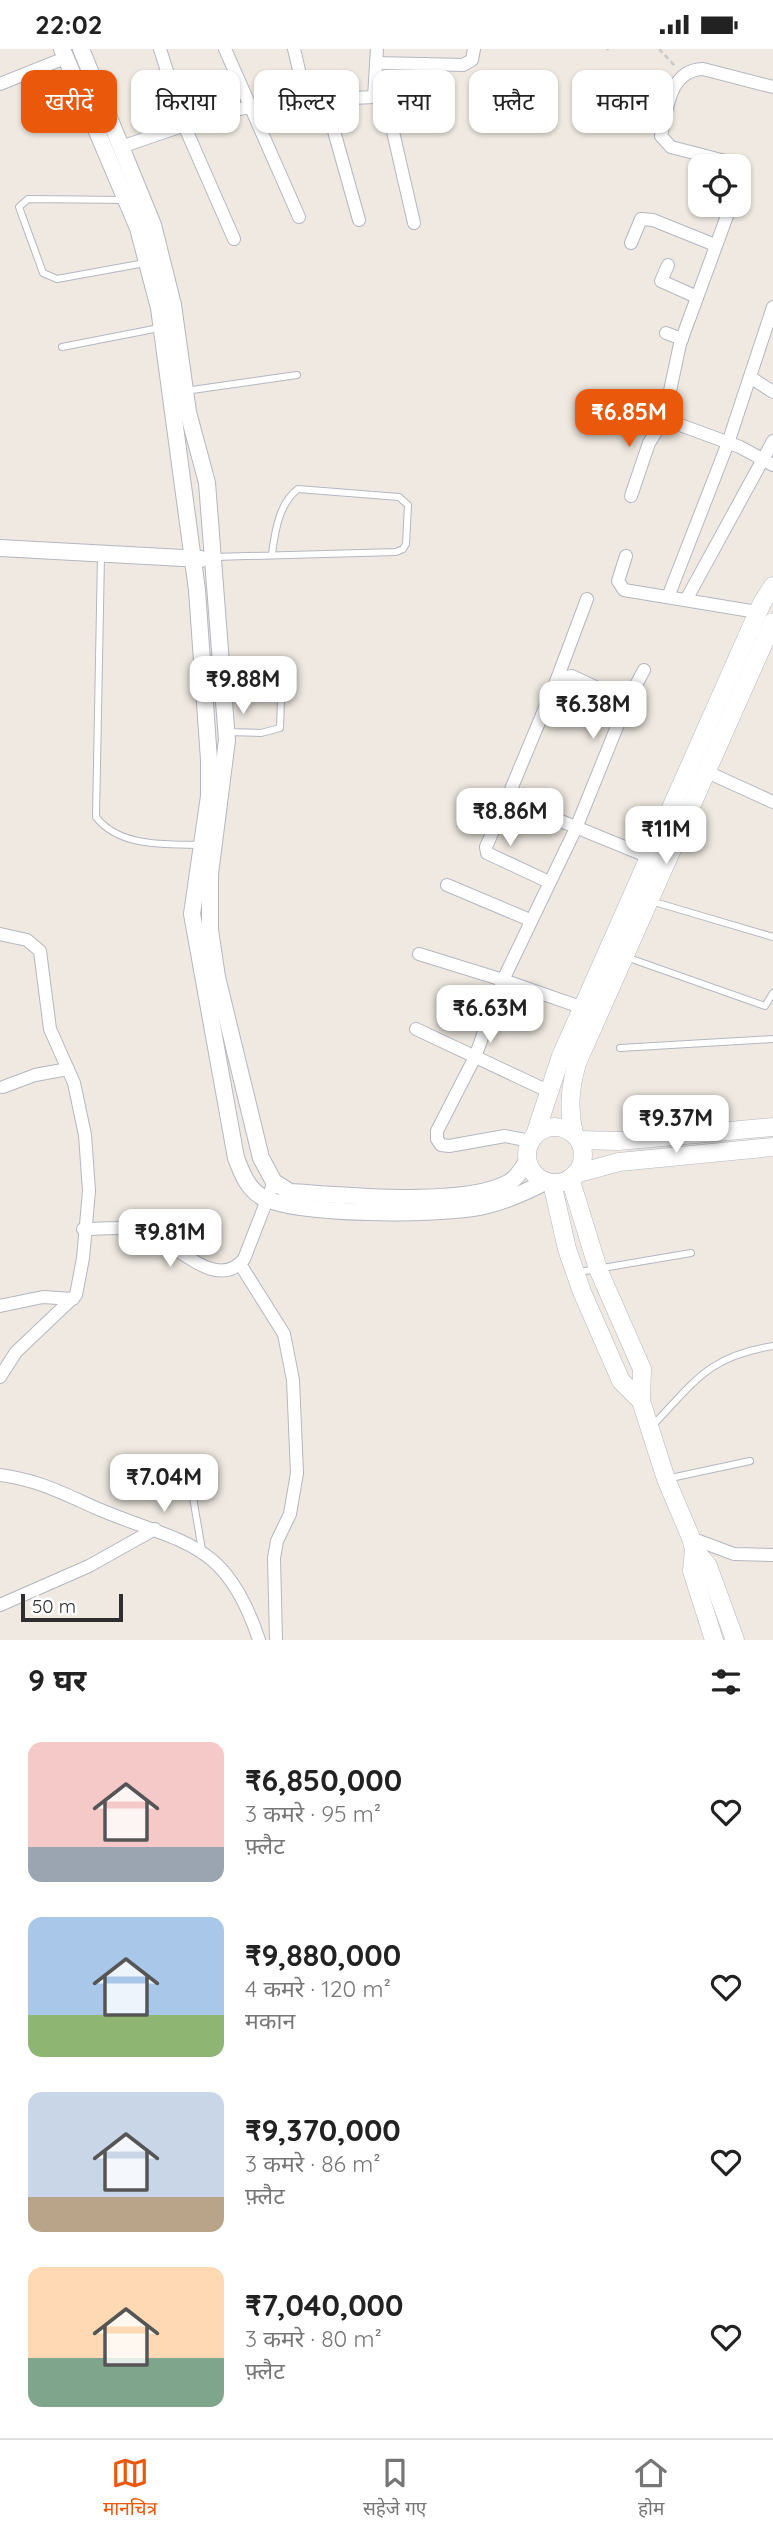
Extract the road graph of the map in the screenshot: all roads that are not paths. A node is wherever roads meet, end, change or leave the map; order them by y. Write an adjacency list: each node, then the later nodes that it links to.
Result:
1 (80, 49): 22 (street)
2 (160, 49): 10 (street)
3 (225, 49): 16 (street)
4 (293, 49): 11 (street)
5 (377, 49): 8 (street)
6 (474, 49): 9 (street)
7 (64, 53): 14 (street); 24 (street)
8 (376, 63): 9 (street); 12 (street)
9 (426, 64): 13 (street)
10 (167, 70)
11 (298, 70)
12 (377, 70)
13 (426, 70)
14 (0, 84)
15 (773, 87): 23 (street)
16 (252, 107): 17 (street); 25 (street)
17 (240, 110)
18 (161, 133): 22 (street)
19 (188, 133): 29 (street)
20 (335, 133): 27 (street)
21 (390, 133): 28 (street)
22 (121, 147): 42 (street)
23 (698, 154)
24 (126, 200): 32 (street); 32 (lane)
25 (299, 217)
26 (726, 217): 31 (street)
27 (359, 220)
28 (415, 223)
29 (234, 239)
30 (631, 243): 31 (street)
31 (715, 245): 34 (street)
32 (147, 263): 36 (street)
33 (668, 265): 34 (street)
34 (696, 297): 38 (street)
35 (773, 307): 41 (street)
36 (161, 327): 39 (lane); 54 (street)
37 (666, 333): 38 (street)
38 (682, 339): 44 (street)
39 (62, 347)
40 (297, 375): 42 (lane)
41 (750, 377): 43 (street); 46 (street)
42 (185, 391): 53 (street)
43 (773, 393)
44 (664, 419): 46 (street); 48 (street)
45 (773, 441): 47 (street)
46 (728, 443): 47 (street); 56 (street)
47 (767, 462): 58 (street)
48 (631, 496)
49 (0, 548): 51 (street)
50 (272, 553): 50 (lane); 53 (lane)
51 (101, 554): 54 (street); 69 (lane)
52 (626, 556): 56 (street)
53 (214, 557): 54 (street); 60 (street)
54 (191, 561): 69 (street)
55 (773, 586): 59 (main road)
56 (668, 597): 58 (street)
57 (587, 599): 62 (street)
58 (687, 600): 59 (street)
59 (765, 617): 65 (main road); 70 (main road)
60 (222, 667): 64 (street); 64 (lane)
61 (645, 670): 63 (street)
62 (558, 678): 63 (street); 66 (street)
63 (627, 702): 68 (street)
64 (226, 732): 95 (street)
65 (707, 772): 67 (street); 73 (main road)
66 (507, 799): 68 (street); 71 (street)
67 (773, 802)
68 (576, 828): 70 (street); 71 (street)
69 (202, 845): 97 (street)
70 (649, 857): 81 (main road)
71 (549, 882): 74 (street)
72 (447, 885): 74 (street)
73 (649, 901): 76 (lane); 78 (main road)
74 (530, 920): 79 (street)
75 (0, 934): 86 (street)
76 (773, 937)
77 (419, 954): 79 (street)
78 (625, 956): 80 (lane); 81 (main road)
79 (503, 980): 81 (street); 85 (street)
80 (773, 993)
81 (591, 1010): 88 (main road); 90 (main road)
82 (416, 1029): 85 (street)
83 (773, 1039): 84 (lane)
84 (620, 1048)
85 (475, 1057): 88 (street); 91 (street)
86 (68, 1069): 87 (street); 98 (street)
87 (3, 1087)
88 (550, 1092): 91 (main road)
89 (773, 1127): 90 (main road)
90 (576, 1137): 91 (main road); 94 (main road)
91 (533, 1138): 93 (main road)
92 (773, 1147): 94 (main road)
93 (527, 1161): 95 (street); 96 (main road)
94 (573, 1176): 96 (main road); 101 (main road)
95 (274, 1182): 97 (street)
96 (548, 1183): 97 (street); 102 (main road)
97 (265, 1198): 100 (street)
98 (83, 1229): 100 (street); 103 (street)
99 (691, 1253): 101 (lane)
100 (244, 1258): 119 (street)
101 (598, 1269): 102 (lane); 107 (main road)
102 (575, 1273): 107 (main road)
103 (73, 1299): 104 (street); 106 (street)
104 (0, 1306)
105 (773, 1346): 108 (lane)
106 (0, 1377)
107 (641, 1401): 108 (main road)
108 (649, 1429): 112 (main road)
109 (750, 1461): 112 (lane)
110 (188, 1468): 115 (lane)
111 (0, 1475): 113 (street)
112 (666, 1479): 114 (main road)
113 (155, 1529): 115 (street); 117 (street)
114 (692, 1544): 116 (street); 120 (main road); 121 (main road)
115 (202, 1551): 118 (street)
116 (773, 1555)
117 (0, 1605)
118 (259, 1640)
119 (276, 1640)
120 (714, 1640)
121 (734, 1640)

